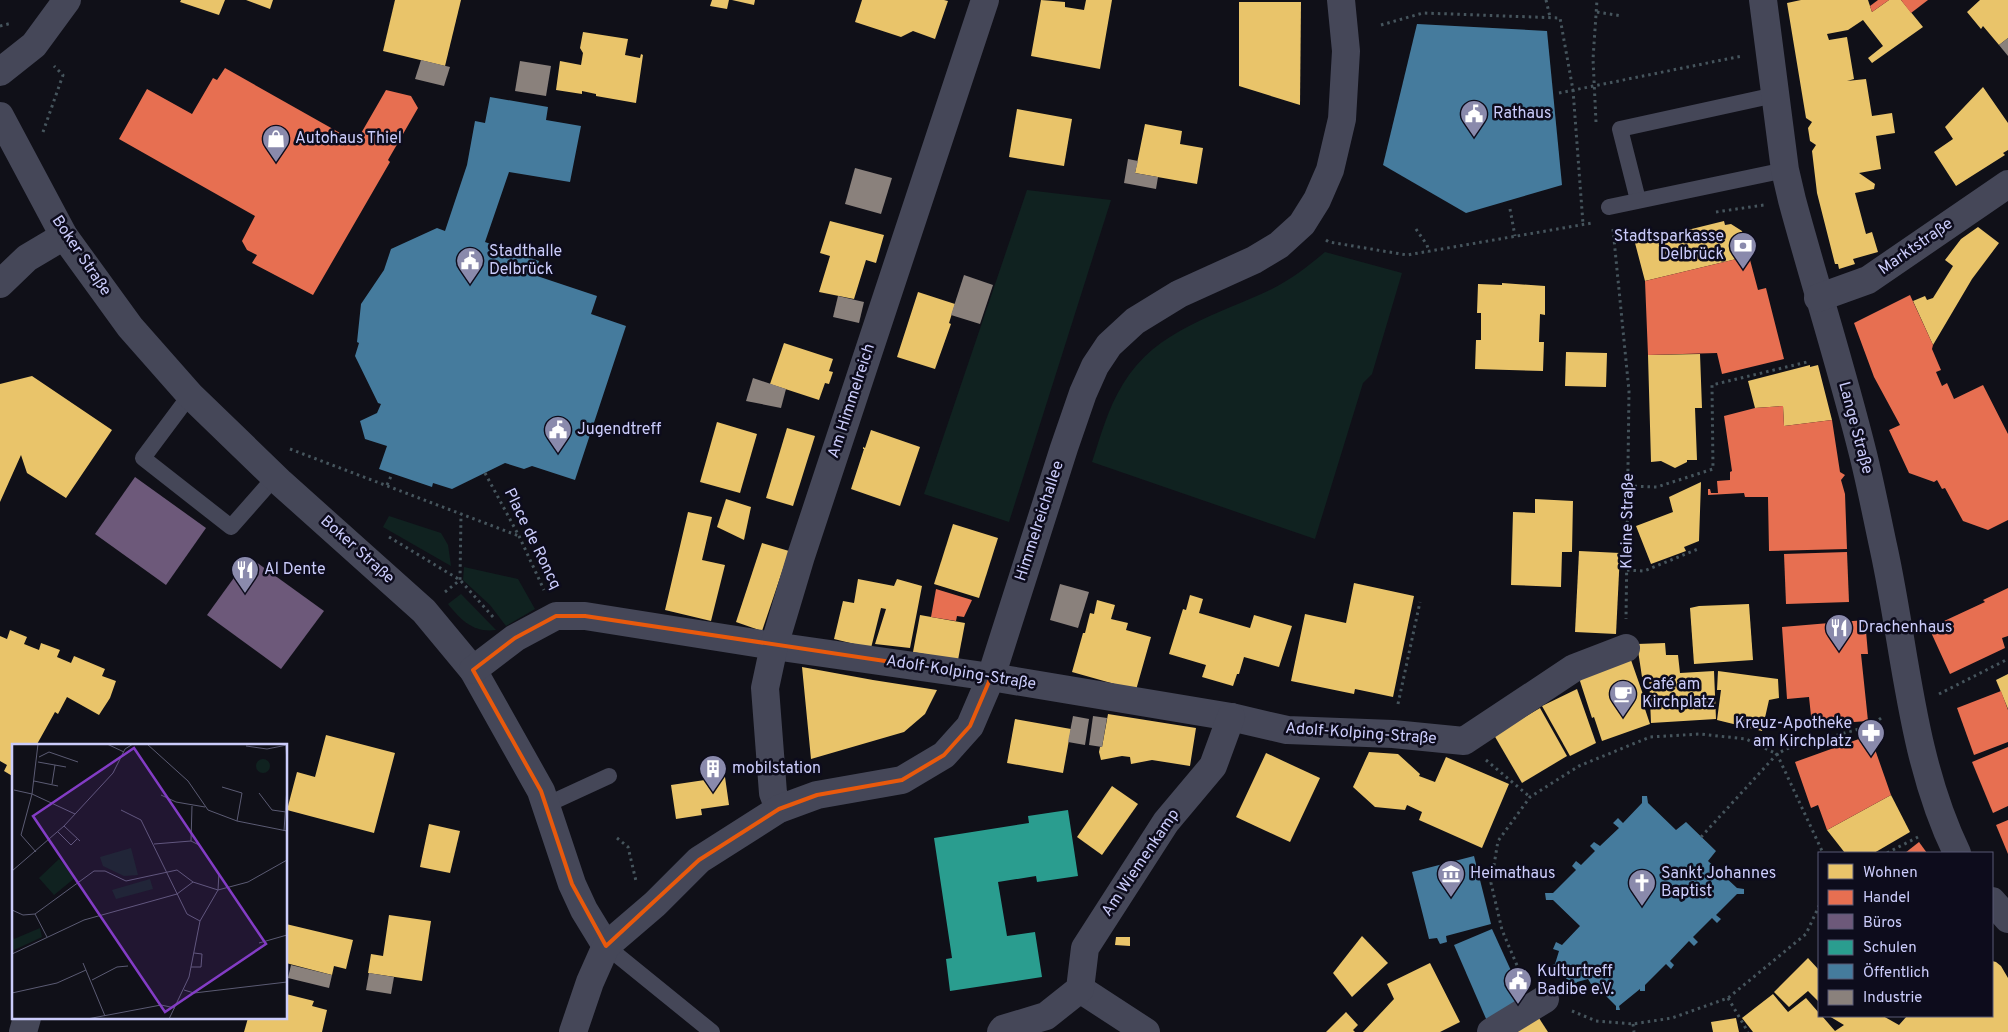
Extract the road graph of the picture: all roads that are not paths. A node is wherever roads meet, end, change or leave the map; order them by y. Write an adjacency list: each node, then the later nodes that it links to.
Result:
1 (67, 0): 5 (street)
2 (985, 0): 17 (street, Am Himmelreich)
3 (1341, 0): 20 (street, Himmelreichallee)
4 (1763, 0): 6 (street, Lange Straße)
5 (0, 72)
6 (1775, 95): 8 (street, Lange Straße); 10 (lane)
7 (0, 116): 12 (street, Boker Straße)
8 (1785, 170): 10 (lane); 14 (street, Lange Straße)
9 (2008, 184): 14 (street, Marktstraße)
10 (1638, 200): 11 (lane)
11 (1610, 214)
12 (64, 236): 13 (street); 15 (street, Boker Straße)
13 (0, 284)
14 (1818, 298): 25 (street, Lange Straße)
15 (190, 395): 16 (street, Boker Straße); 16 (lane)
16 (274, 477): 19 (street, Boker Straße)
17 (774, 646): 19 (street, Adolf-Kolping-Straße); 20 (street, Adolf-Kolping-Straße); 24 (street, Am Himmelreich)
18 (1626, 648): 21 (street, Adolf-Kolping-Straße)
19 (473, 670): 23 (street, Boker Straße)
20 (991, 677): 21 (street, Adolf-Kolping-Straße); 24 (street, Himmelreichallee)
21 (1231, 718): 29 (street, Am Wiemenkamp)
22 (609, 776): 23 (lane)
23 (546, 805): 28 (street, Boker Straße)
24 (779, 809): 28 (street, Himmelreichallee)
25 (1957, 852)
26 (1993, 902): 27 (street)
27 (2008, 919)
28 (606, 946): 34 (street); 35 (lane)
29 (1080, 989): 36 (street); 37 (street)
30 (1545, 998): 32 (street)
31 (26, 1020): 33 (street)
32 (1492, 1031)
33 (22, 1032)
34 (573, 1032)
35 (712, 1032)
36 (1001, 1032)
37 (1146, 1032)

